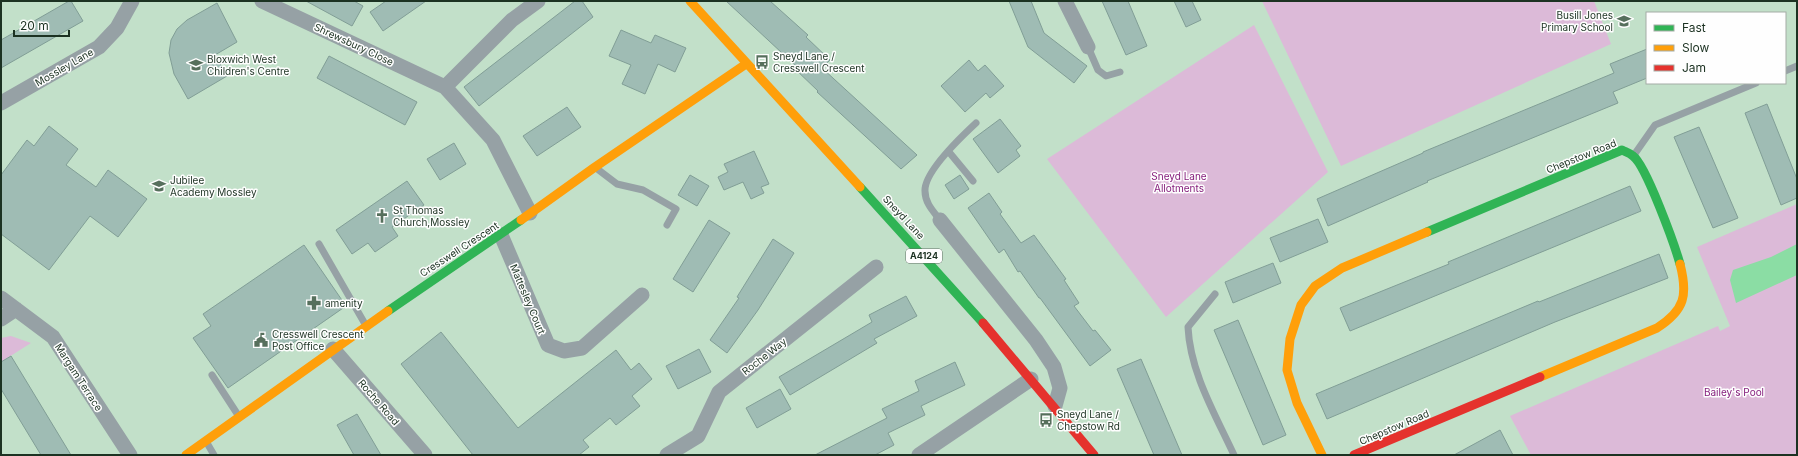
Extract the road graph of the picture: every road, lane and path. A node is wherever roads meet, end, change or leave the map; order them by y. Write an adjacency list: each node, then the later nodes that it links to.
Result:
1 (132, 1): 13 (street, Mossley Lane)
2 (262, 1): 12 (street, Shrewsbury Close)
3 (538, 1): 12 (street)
4 (690, 1): 7 (street, Sneyd Lane / A4124)
5 (1064, 1): 6 (street)
6 (1088, 47): 10 (lane)
7 (746, 64): 17 (street, Cresswell Crescent); 33 (street, Sneyd Lane / A4124)
8 (1796, 69): 9 (lane)
9 (1786, 71)
10 (1120, 72)
11 (1754, 84): 16 (lane)
12 (445, 87): 19 (street, Shrewsbury Close)
13 (1, 103)
14 (976, 123): 15 (lane)
15 (948, 152): 18 (lane); 20 (lane)
16 (1634, 156): 45 (street, Chepstow Road); 46 (street, Chepstow Road)
17 (595, 167): 19 (street, Cresswell Crescent); 21 (lane)
18 (973, 181)
19 (530, 213): 22 (street, Cresswell Crescent)
20 (940, 220): 34 (street)
21 (667, 225)
22 (501, 235): 26 (street, Mattesley Court); 30 (street, Cresswell Crescent)
23 (319, 244): 30 (lane)
24 (876, 267): 41 (street, Roche Way)
25 (1215, 294): 44 (lane)
26 (642, 295)
27 (1, 298): 28 (street, Margam Terrace)
28 (16, 309): 29 (street); 37 (street, Margam Terrace)
29 (1, 319)
30 (366, 326): 31 (street, Cresswell Crescent)
31 (333, 349): 35 (street, Cresswell Crescent); 40 (street, Roche Road)
32 (212, 375): 35 (lane)
33 (1031, 379): 34 (street, Sneyd Lane / A4124); 42 (street)
34 (1056, 406): 43 (street, Sneyd Lane / A4124)
35 (239, 416): 36 (street, Cresswell Crescent)
36 (205, 441): 38 (street, Cresswell Crescent); 39 (lane)
37 (130, 455)
38 (186, 455)
39 (214, 455)
40 (425, 455)
41 (667, 455)
42 (919, 455)
43 (1094, 455)
44 (1234, 455)
45 (1322, 455)
46 (1354, 455)

